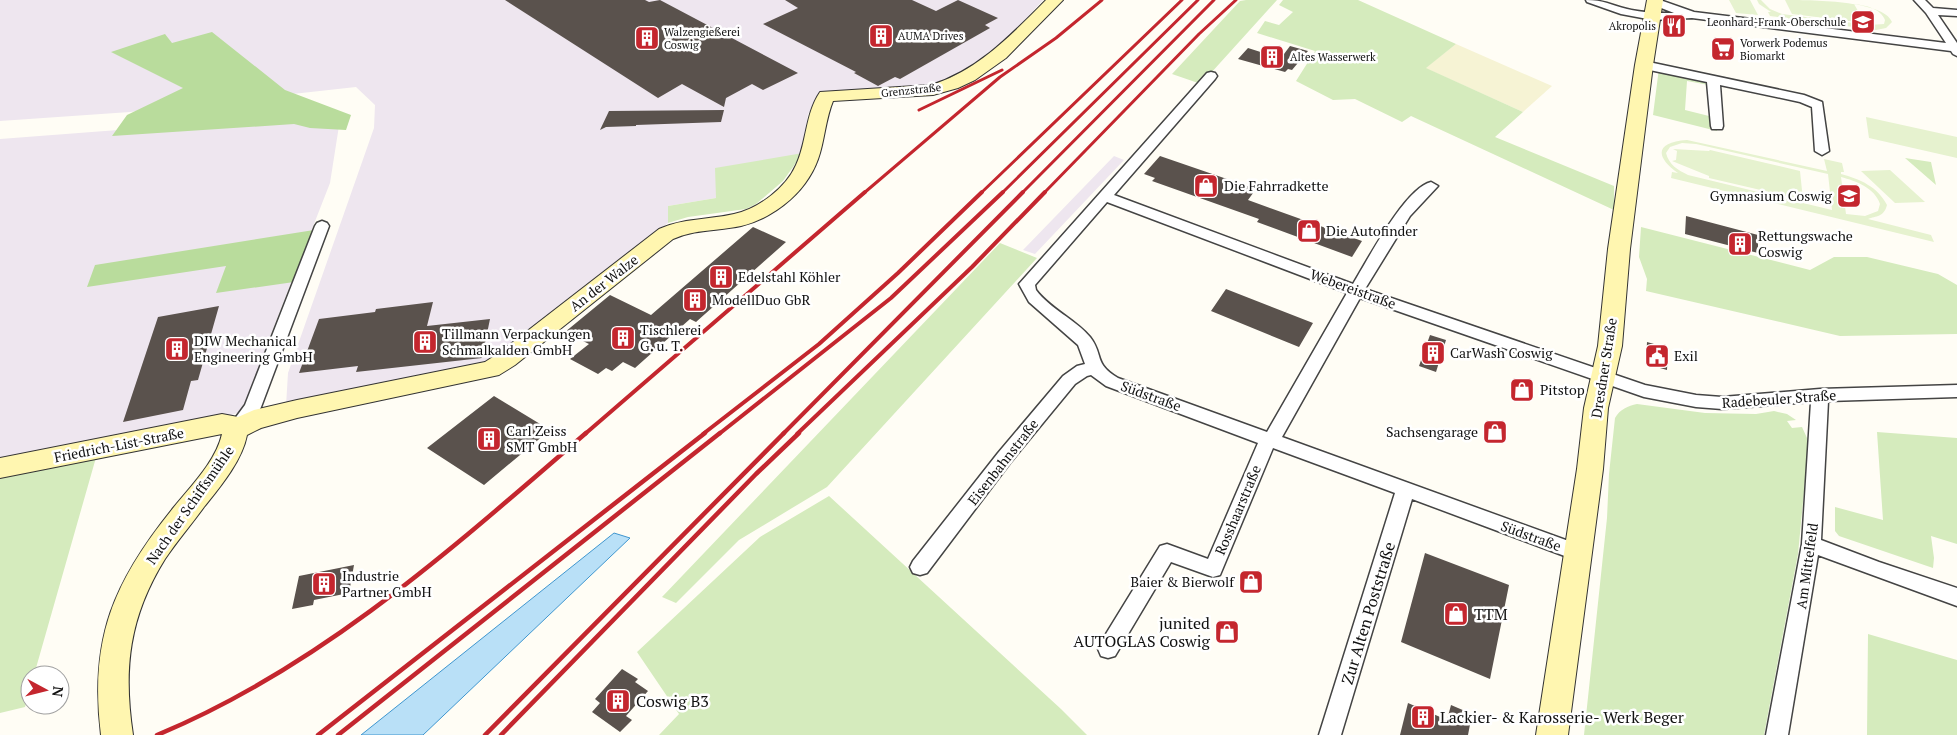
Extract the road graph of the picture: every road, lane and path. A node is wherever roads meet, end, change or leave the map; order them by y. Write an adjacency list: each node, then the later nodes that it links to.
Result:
1 (1055, 0): 11 (street, Grenzstraße)
2 (1592, 0): 4 (street)
3 (1919, 0): 5 (street)
4 (1654, 6): 7 (street); 8 (street, Dresdner Straße)
5 (1930, 11): 6 (street); 7 (street)
6 (1957, 13)
7 (1956, 50)
8 (1644, 65): 10 (street); 19 (street, Dresdner Straße)
9 (1211, 76): 15 (street)
10 (1714, 80): 12 (street); 13 (street)
11 (826, 96): 22 (street, An der Walze)
12 (1717, 126)
13 (1822, 151)
14 (1431, 186): 17 (street, Rosshaarstraße)
15 (1104, 196): 17 (street, Webereistraße); 18 (street)
16 (322, 226): 22 (street, Nach der Schiffsmühle)
17 (1356, 290): 19 (street, Webereistraße); 23 (street, Rosshaarstraße)
18 (1093, 369): 23 (street, Südstraße); 28 (street, Eisenbahnstraße)
19 (1604, 376): 21 (street, Radebeuler Straße); 27 (street, Dresdner Straße)
20 (1957, 391): 21 (street, Radebeuler Straße)
21 (1820, 395): 26 (street, Am Mittelfeld)
22 (235, 430): 24 (street, Friedrich-List-Straße); 31 (street, Nach der Schiffsmühle)
23 (1271, 439): 25 (street, Südstraße); 30 (street, Rosshaarstraße)
24 (0, 468)
25 (1406, 491): 27 (street, Südstraße); 32 (street, Zur Alten Poststraße)
26 (1811, 544): 29 (street); 34 (street, Am Mittelfeld)
27 (1578, 553): 33 (street, Dresdner Straße)
28 (920, 567)
29 (1957, 596)
30 (1108, 649)
31 (115, 726)
32 (1330, 735)
33 (1552, 735)
34 (1777, 735)

